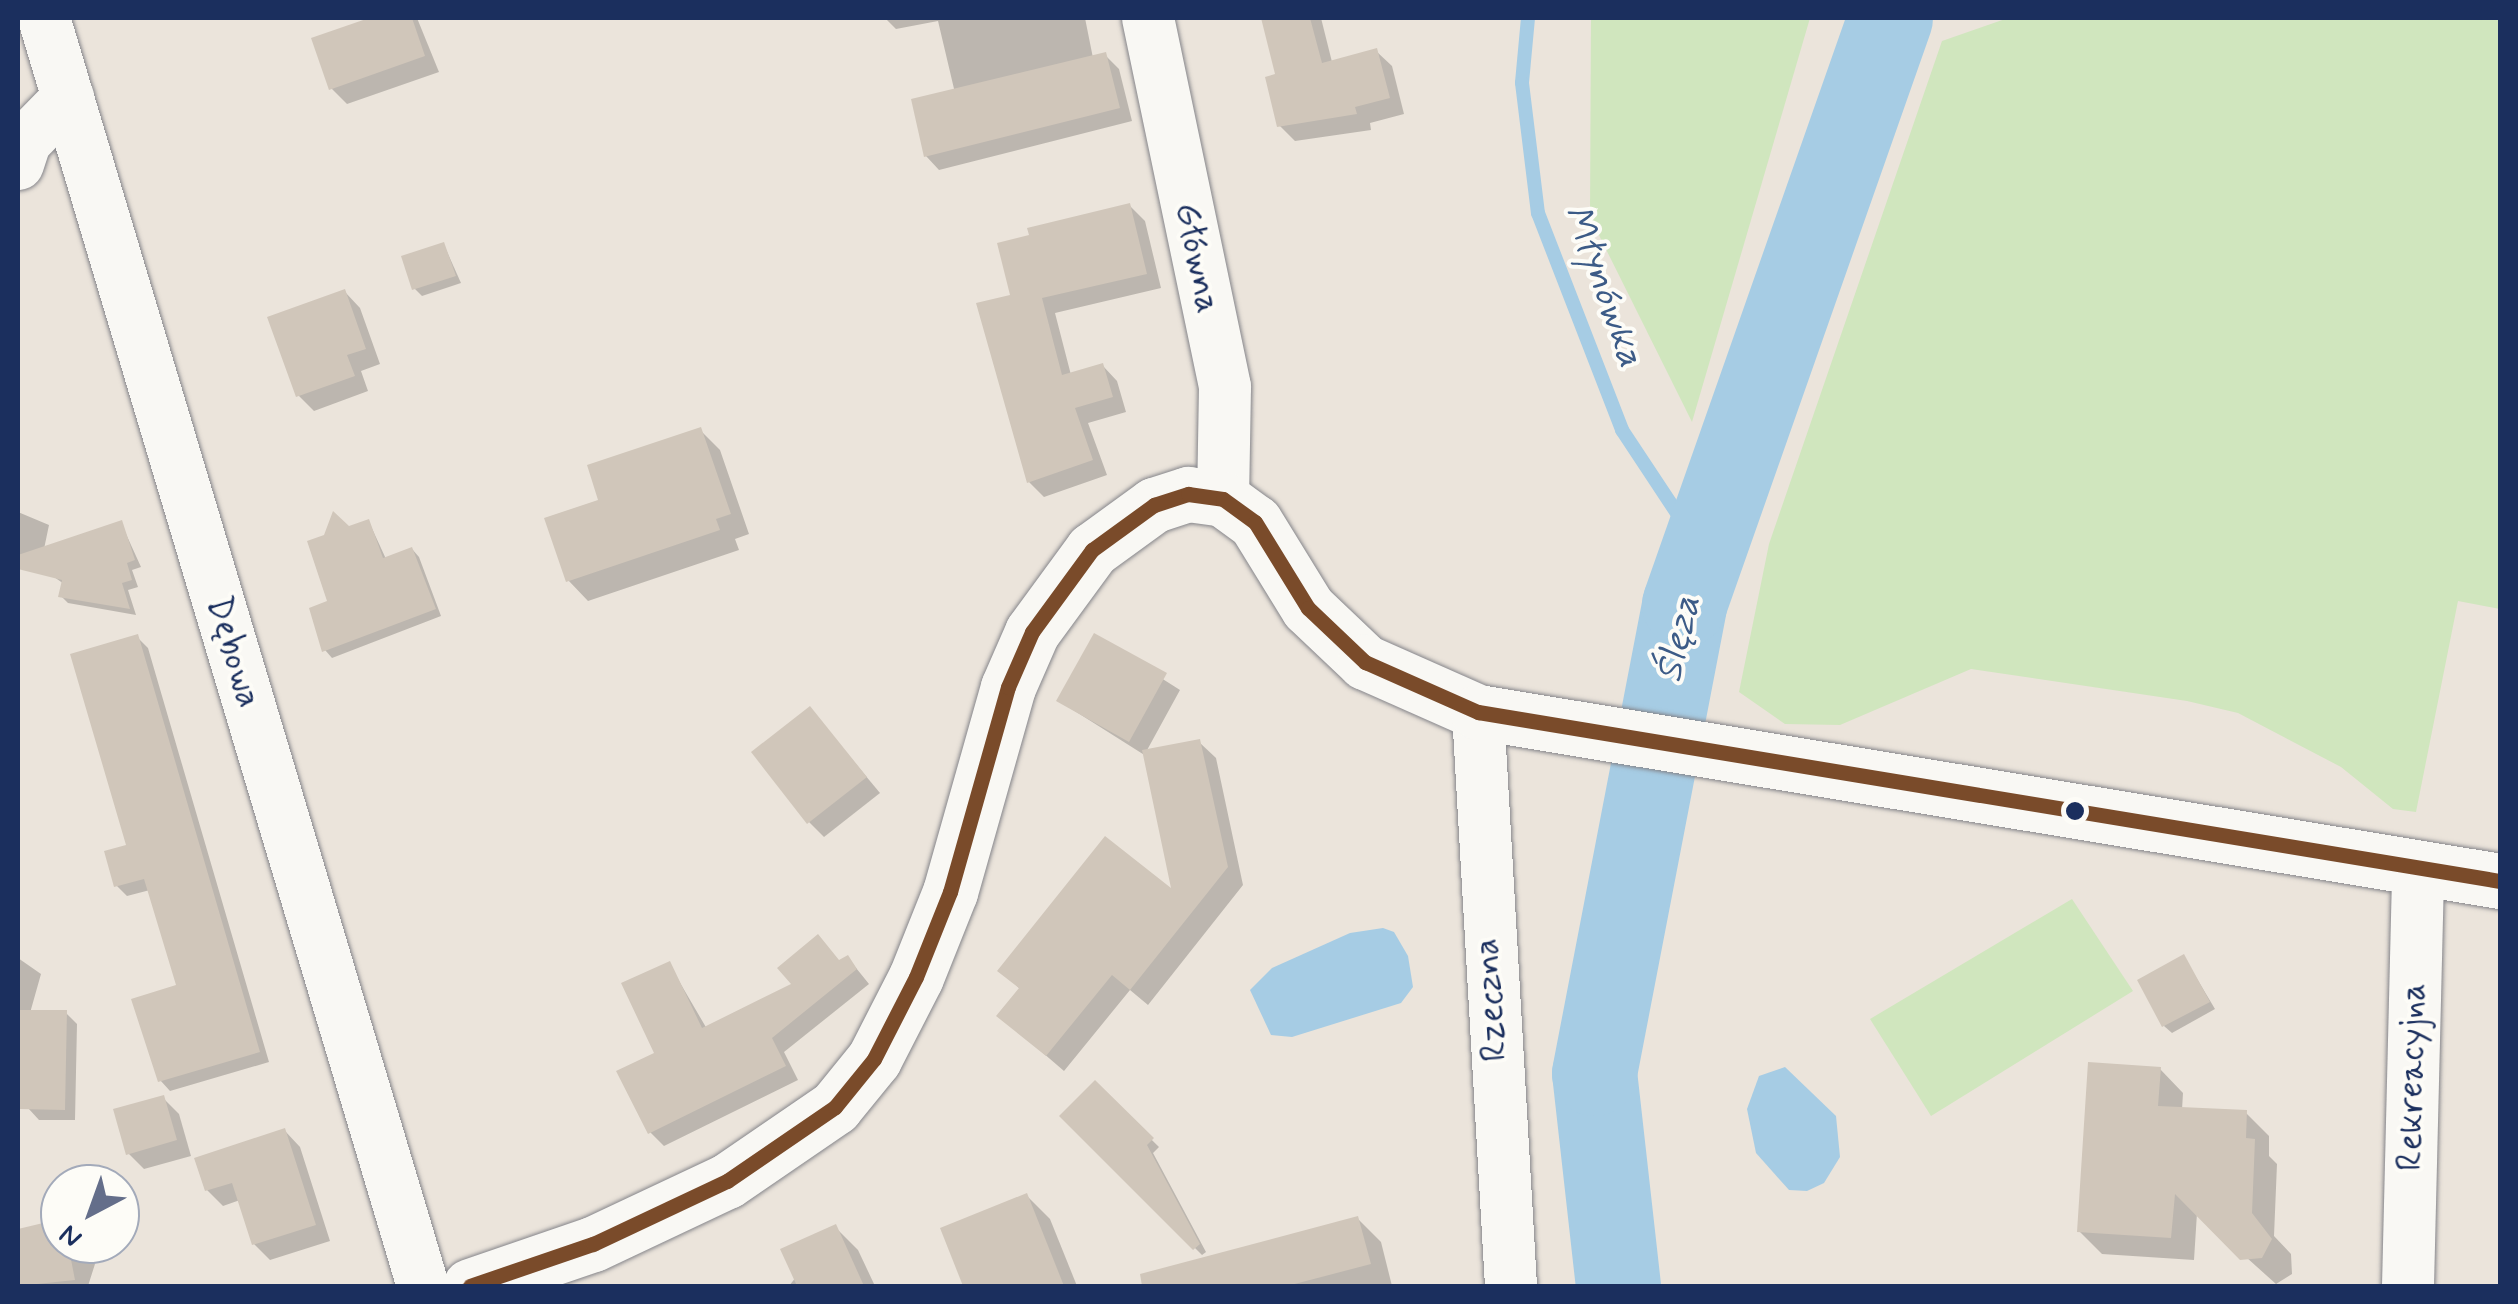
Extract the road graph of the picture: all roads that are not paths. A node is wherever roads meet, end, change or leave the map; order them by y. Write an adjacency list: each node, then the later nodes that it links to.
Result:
1 (44, 18): 3 (street, Dębowa)
2 (1148, 18): 5 (street, Główna)
3 (68, 98): 4 (street); 9 (street, Dębowa)
4 (18, 164)
5 (1223, 499): 6 (street); 10 (street)
6 (1478, 712): 7 (street); 11 (street, Rzeczna)
7 (2418, 867): 8 (street); 12 (street, Rekreacyjna)
8 (2500, 880)
9 (422, 1286)
10 (470, 1286)
11 (1511, 1286)
12 (2408, 1286)

